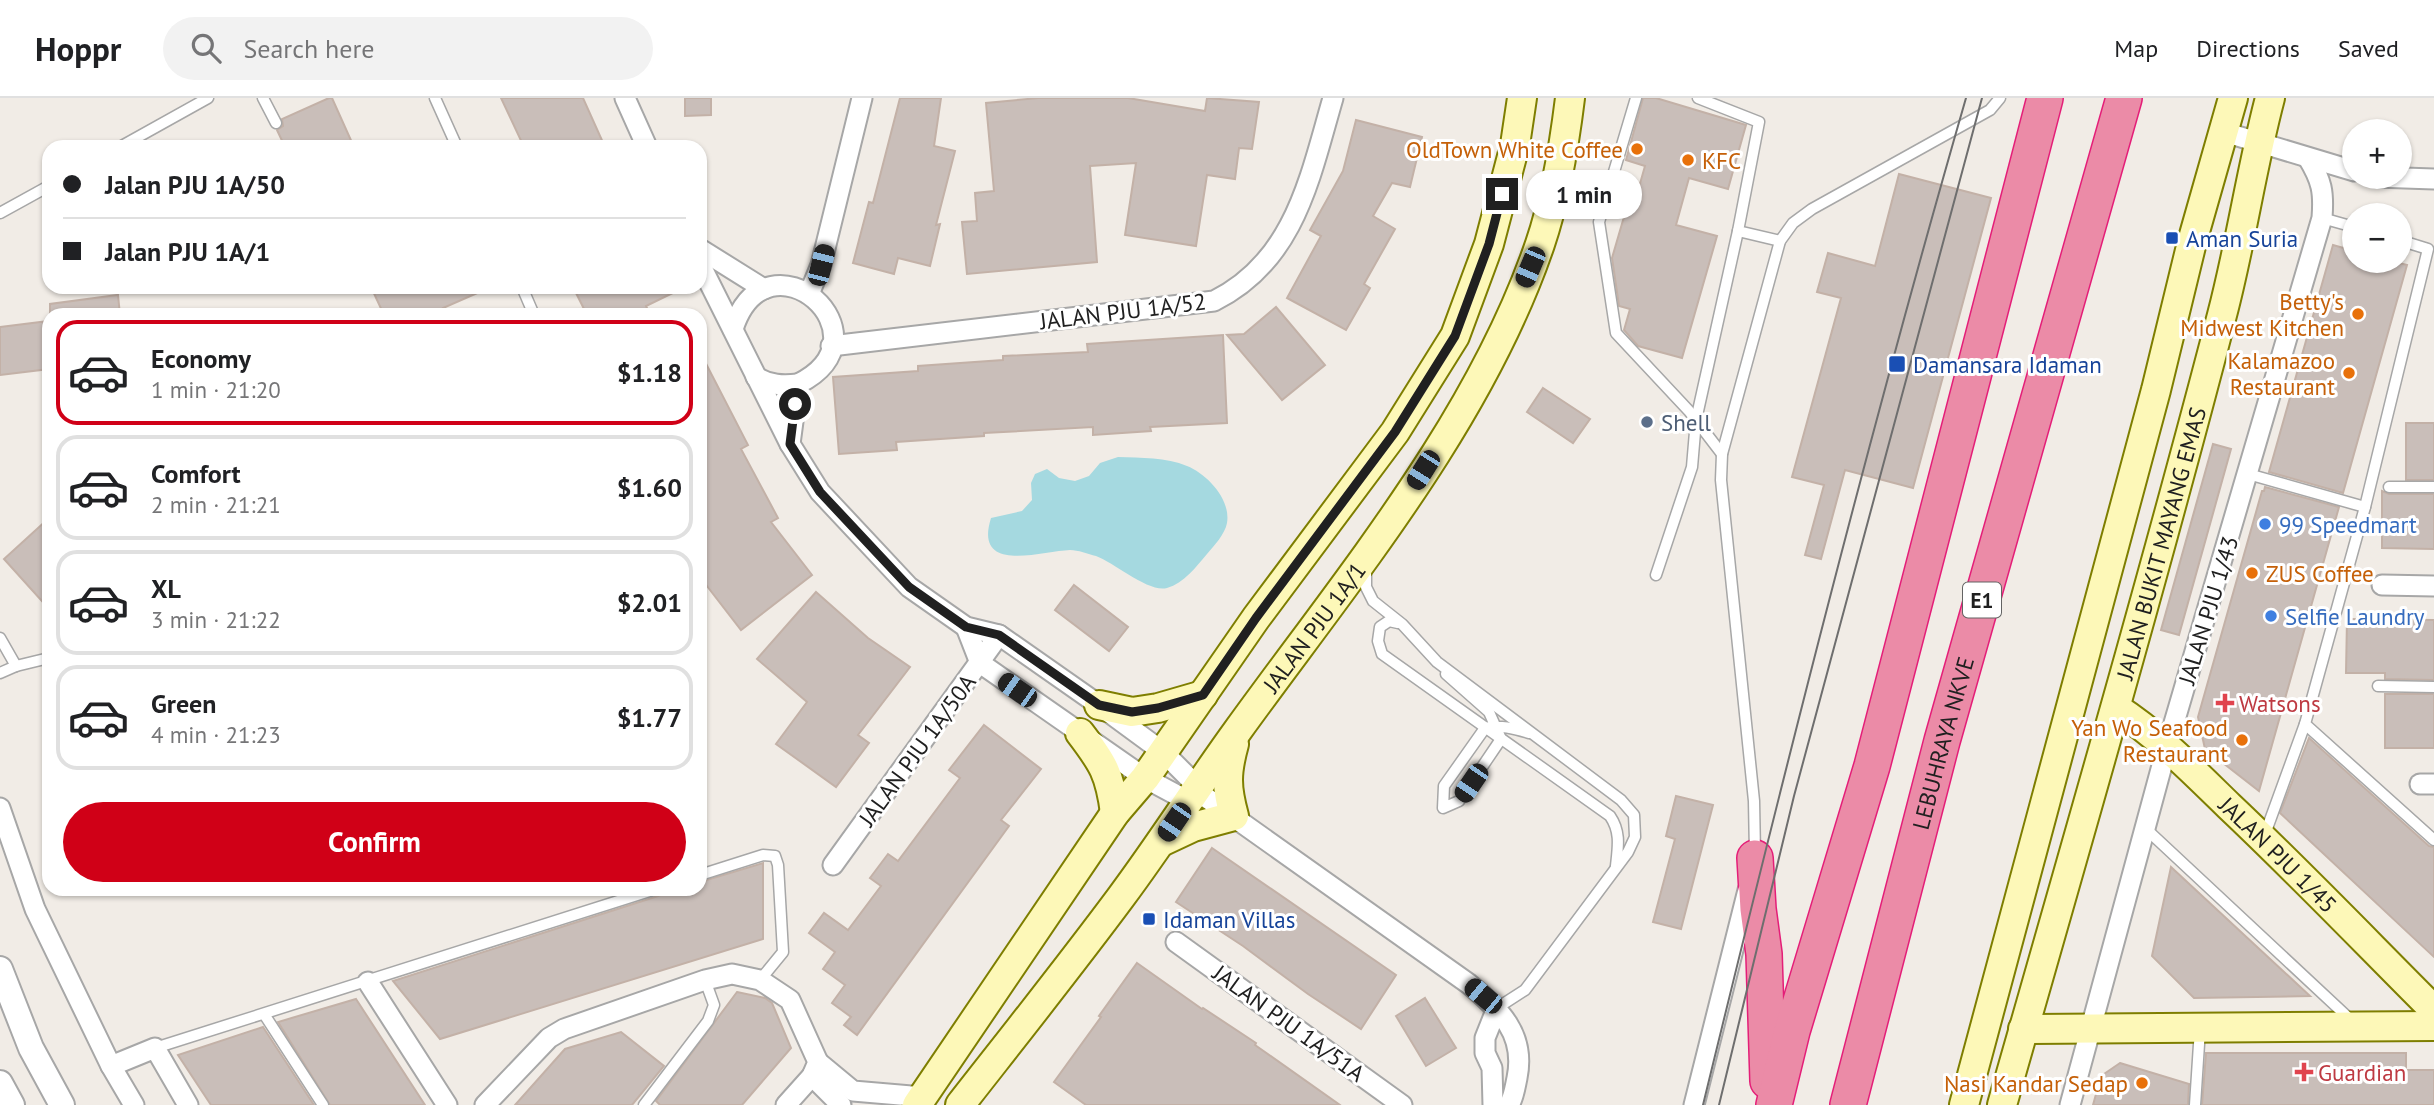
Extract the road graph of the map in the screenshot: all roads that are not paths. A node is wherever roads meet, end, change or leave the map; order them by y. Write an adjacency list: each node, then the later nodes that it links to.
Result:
1 (208, 98): 18 (lane)
2 (263, 98): 16 (lane)
3 (435, 98): 19 (lane)
4 (625, 98): 20 (street)
5 (862, 98): 36 (street)
6 (1333, 98): 38 (street, JALAN PJU 1A/52)
7 (1522, 98): 63 (main road)
8 (1570, 98): 48 (main road, JALAN PJU 1A/1)
9 (1636, 98): 41 (lane)
10 (1698, 98): 30 (lane)
11 (2000, 98): 31 (lane)
12 (2045, 98): 123 (highway)
13 (2124, 98): 124 (highway, LEBUHRAYA NKVE / E1)
14 (2233, 98): 17 (main road, JALAN BUKIT MAYANG EMAS)
15 (2270, 98): 21 (main road, JALAN BUKIT MAYANG EMAS)
16 (276, 123)
17 (2224, 132): 21 (street); 125 (main road, JALAN BUKIT MAYANG EMAS)
18 (133, 140)
19 (454, 140)
20 (643, 140)
21 (2258, 142): 22 (street); 65 (main road, JALAN BUKIT MAYANG EMAS)
22 (2308, 158): 23 (street); 28 (street, JALAN PJU 1/43)
23 (2342, 168)
24 (2412, 179): 25 (street)
25 (2434, 179)
26 (42, 190): 27 (lane)
27 (0, 214)
28 (2322, 218): 29 (lane); 44 (street, JALAN PJU 1/43)
29 (2342, 224)
30 (1738, 231): 31 (lane); 41 (lane)
31 (1780, 241): 43 (lane)
32 (2412, 244): 47 (lane)
33 (707, 253): 35 (street)
34 (707, 278): 37 (street)
35 (764, 289): 36 (street); 37 (street)
36 (809, 294): 38 (street)
37 (733, 329): 39 (street)
38 (831, 346): 40 (street)
39 (756, 377): 40 (street); 42 (street)
40 (797, 384): 42 (street)
41 (1696, 420): 43 (lane); 49 (lane)
42 (790, 444): 53 (street)
43 (1722, 454): 84 (lane)
44 (2248, 474): 47 (lane); 73 (street, JALAN PJU 1/43)
45 (2389, 486): 46 (lane)
46 (2434, 487)
47 (2365, 507): 66 (lane)
48 (1365, 557): 52 (lane); 69 (main road, JALAN PJU 1A/1)
49 (1656, 575)
50 (2382, 586): 51 (street)
51 (2434, 586)
52 (1402, 624): 57 (lane); 68 (lane)
53 (966, 627): 54 (street); 58 (street)
54 (999, 635): 58 (street, JALAN PJU 1A/50A); 64 (street)
55 (0, 638): 59 (lane)
56 (42, 660): 59 (lane)
57 (1437, 662): 67 (lane); 71 (lane)
58 (980, 663): 70 (street); 85 (street, JALAN PJU 1A/50A)
59 (16, 666): 60 (lane)
60 (0, 673)
61 (2378, 686): 62 (lane)
62 (2434, 687)
63 (1203, 695): 64 (main road); 74 (main road)
64 (1099, 705): 74 (street)
65 (2116, 708): 73 (main road, JALAN PJU 1/45); 100 (main road, JALAN BUKIT MAYANG EMAS)
66 (2305, 724): 81 (lane); 82 (lane)
67 (1496, 726): 68 (lane); 71 (lane); 72 (lane)
68 (1485, 728): 72 (lane); 72 (lane)
69 (1237, 731): 76 (main road, JALAN PJU 1A/1); 79 (main road)
70 (1080, 733): 75 (street); 78 (main road)
71 (1536, 736): 86 (lane)
72 (1501, 739): 86 (lane)
73 (2167, 747): 80 (street, JALAN PJU 1/43); 81 (main road, JALAN PJU 1/45)
74 (1163, 752): 75 (main road); 76 (street)
75 (1145, 778): 76 (street); 78 (main road)
76 (1197, 795): 79 (street); 83 (main road, JALAN PJU 1A/1)
77 (0, 808): 103 (street)
78 (1115, 813): 106 (main road)
79 (1234, 816): 83 (main road); 94 (street)
80 (2145, 828): 99 (lane); 101 (street, JALAN PJU 1/43)
81 (2263, 838): 95 (main road, JALAN PJU 1/45)
82 (2434, 840)
83 (1161, 842): 117 (main road, JALAN PJU 1A/1)
84 (1755, 858): 121 (street); 122 (highway)
85 (833, 865)
86 (1616, 866): 94 (lane)
87 (707, 873): 92 (lane)
88 (634, 896): 93 (lane)
89 (1177, 942): 118 (street, JALAN PJU 1A/51A)
90 (0, 969): 108 (street)
91 (705, 980): 92 (street); 113 (street); 114 (lane)
92 (760, 980): 104 (street)
93 (369, 982): 96 (lane); 112 (street)
94 (1497, 1008): 119 (street); 120 (street)
95 (2434, 1010)
96 (264, 1014): 102 (lane); 111 (lane)
97 (2434, 1026): 99 (main road)
98 (2200, 1027): 99 (main road); 101 (main road); 128 (lane)
99 (2359, 1027)
100 (2023, 1029): 101 (main road); 126 (main road, JALAN BUKIT MAYANG EMAS)
101 (2091, 1029): 127 (street, JALAN PJU 1/43)
102 (155, 1048): 103 (street); 110 (street)
103 (111, 1066): 109 (street)
104 (815, 1069): 106 (street); 115 (street); 116 (street)
105 (0, 1083): 107 (street)
106 (920, 1101)
107 (12, 1105)
108 (62, 1105)
109 (134, 1105)
110 (188, 1105)
111 (323, 1105)
112 (447, 1105)
113 (485, 1105)
114 (644, 1105)
115 (786, 1105)
116 (841, 1105)
117 (960, 1105)
118 (1402, 1105)
119 (1493, 1105)
120 (1509, 1105)
121 (1694, 1105)
122 (1767, 1105)
123 (1774, 1105)
124 (1848, 1105)
125 (1964, 1105)
126 (2001, 1105)
127 (2070, 1105)
128 (2194, 1105)

